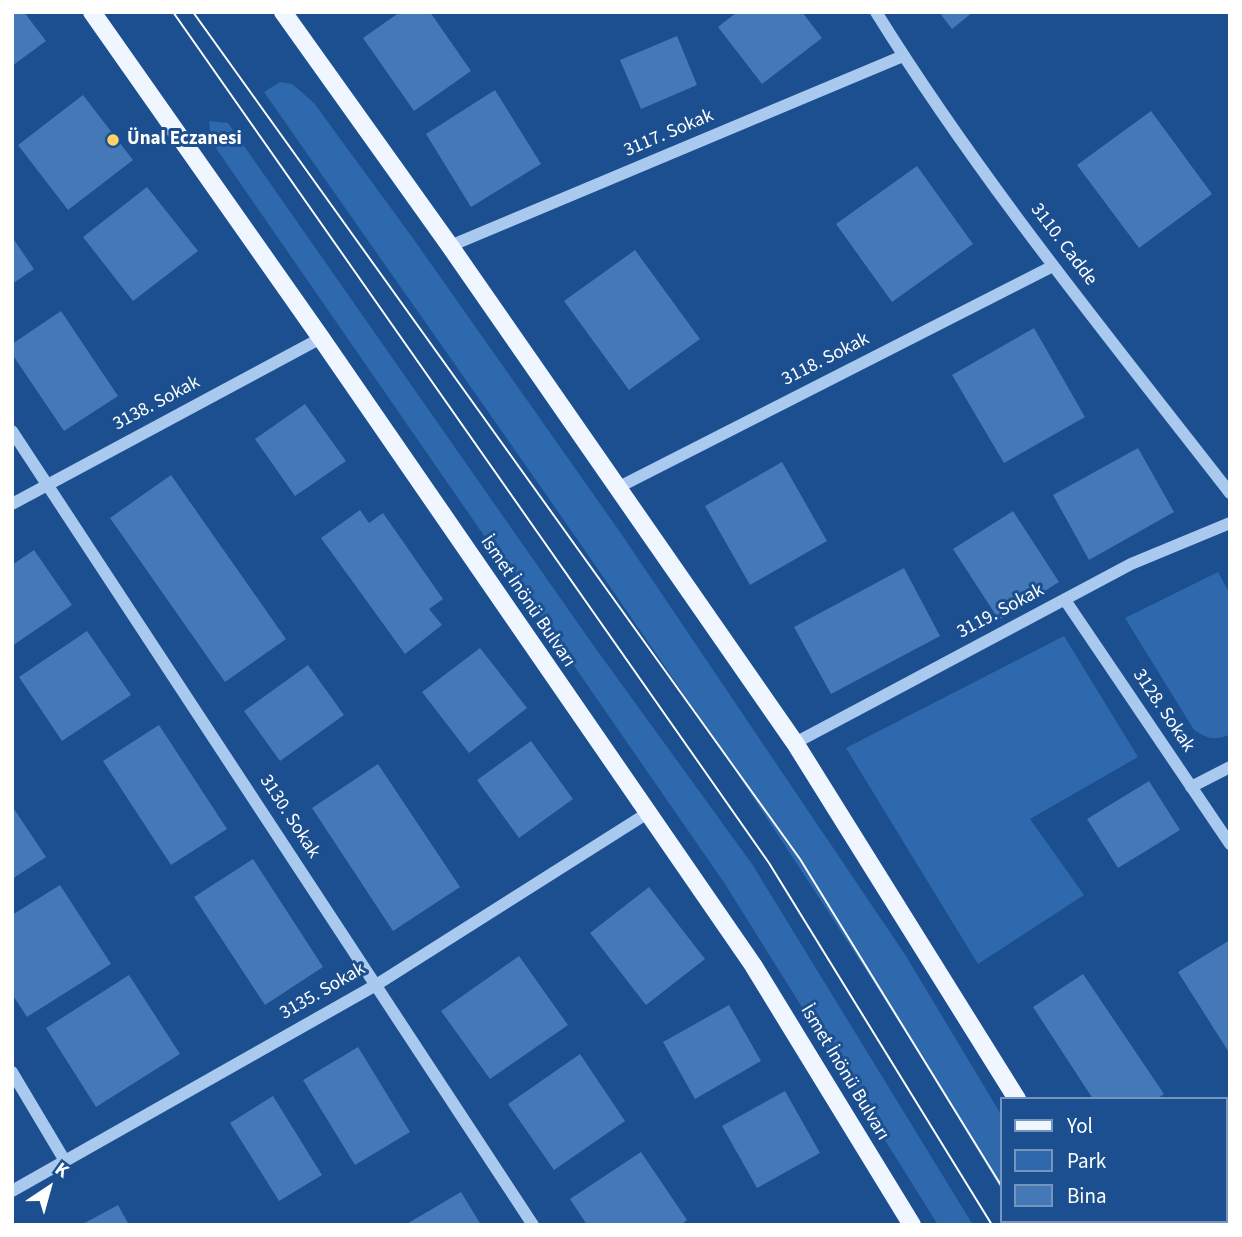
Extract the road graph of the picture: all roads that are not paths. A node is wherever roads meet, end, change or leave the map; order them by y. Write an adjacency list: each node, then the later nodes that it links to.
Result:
1 (92, 12): 7 (main road, İsmet İnönü Bulvarı)
2 (283, 12): 5 (main road)
3 (876, 12): 4 (street, 3110. Cadde)
4 (903, 56): 5 (street, 3117. Sokak); 6 (street, 3110. Cadde)
5 (450, 246): 10 (main road)
6 (1053, 266): 10 (street, 3118. Sokak); 11 (street, 3110. Cadde)
7 (321, 338): 9 (street, 3138. Sokak); 18 (main road, İsmet İnönü Bulvarı)
8 (12, 431): 9 (street, 3130. Sokak)
9 (48, 485): 12 (street, 3138. Sokak); 20 (street, 3130. Sokak)
10 (617, 488): 15 (main road)
11 (1230, 493)
12 (12, 504)
13 (1230, 523): 14 (street, 3119. Sokak)
14 (1065, 600): 15 (street, 3119. Sokak); 17 (street, 3128. Sokak)
15 (795, 743): 22 (main road)
16 (1230, 767): 17 (street)
17 (1191, 787): 19 (street, 3128. Sokak)
18 (646, 814): 20 (street, 3135. Sokak); 26 (main road, İsmet İnönü Bulvarı)
19 (1230, 844)
20 (376, 985): 23 (street, 3135. Sokak); 25 (street, 3130. Sokak)
21 (12, 1072): 23 (street)
22 (1016, 1097)
23 (65, 1161): 24 (street, 3135. Sokak)
24 (12, 1191)
25 (533, 1225)
26 (912, 1225)

